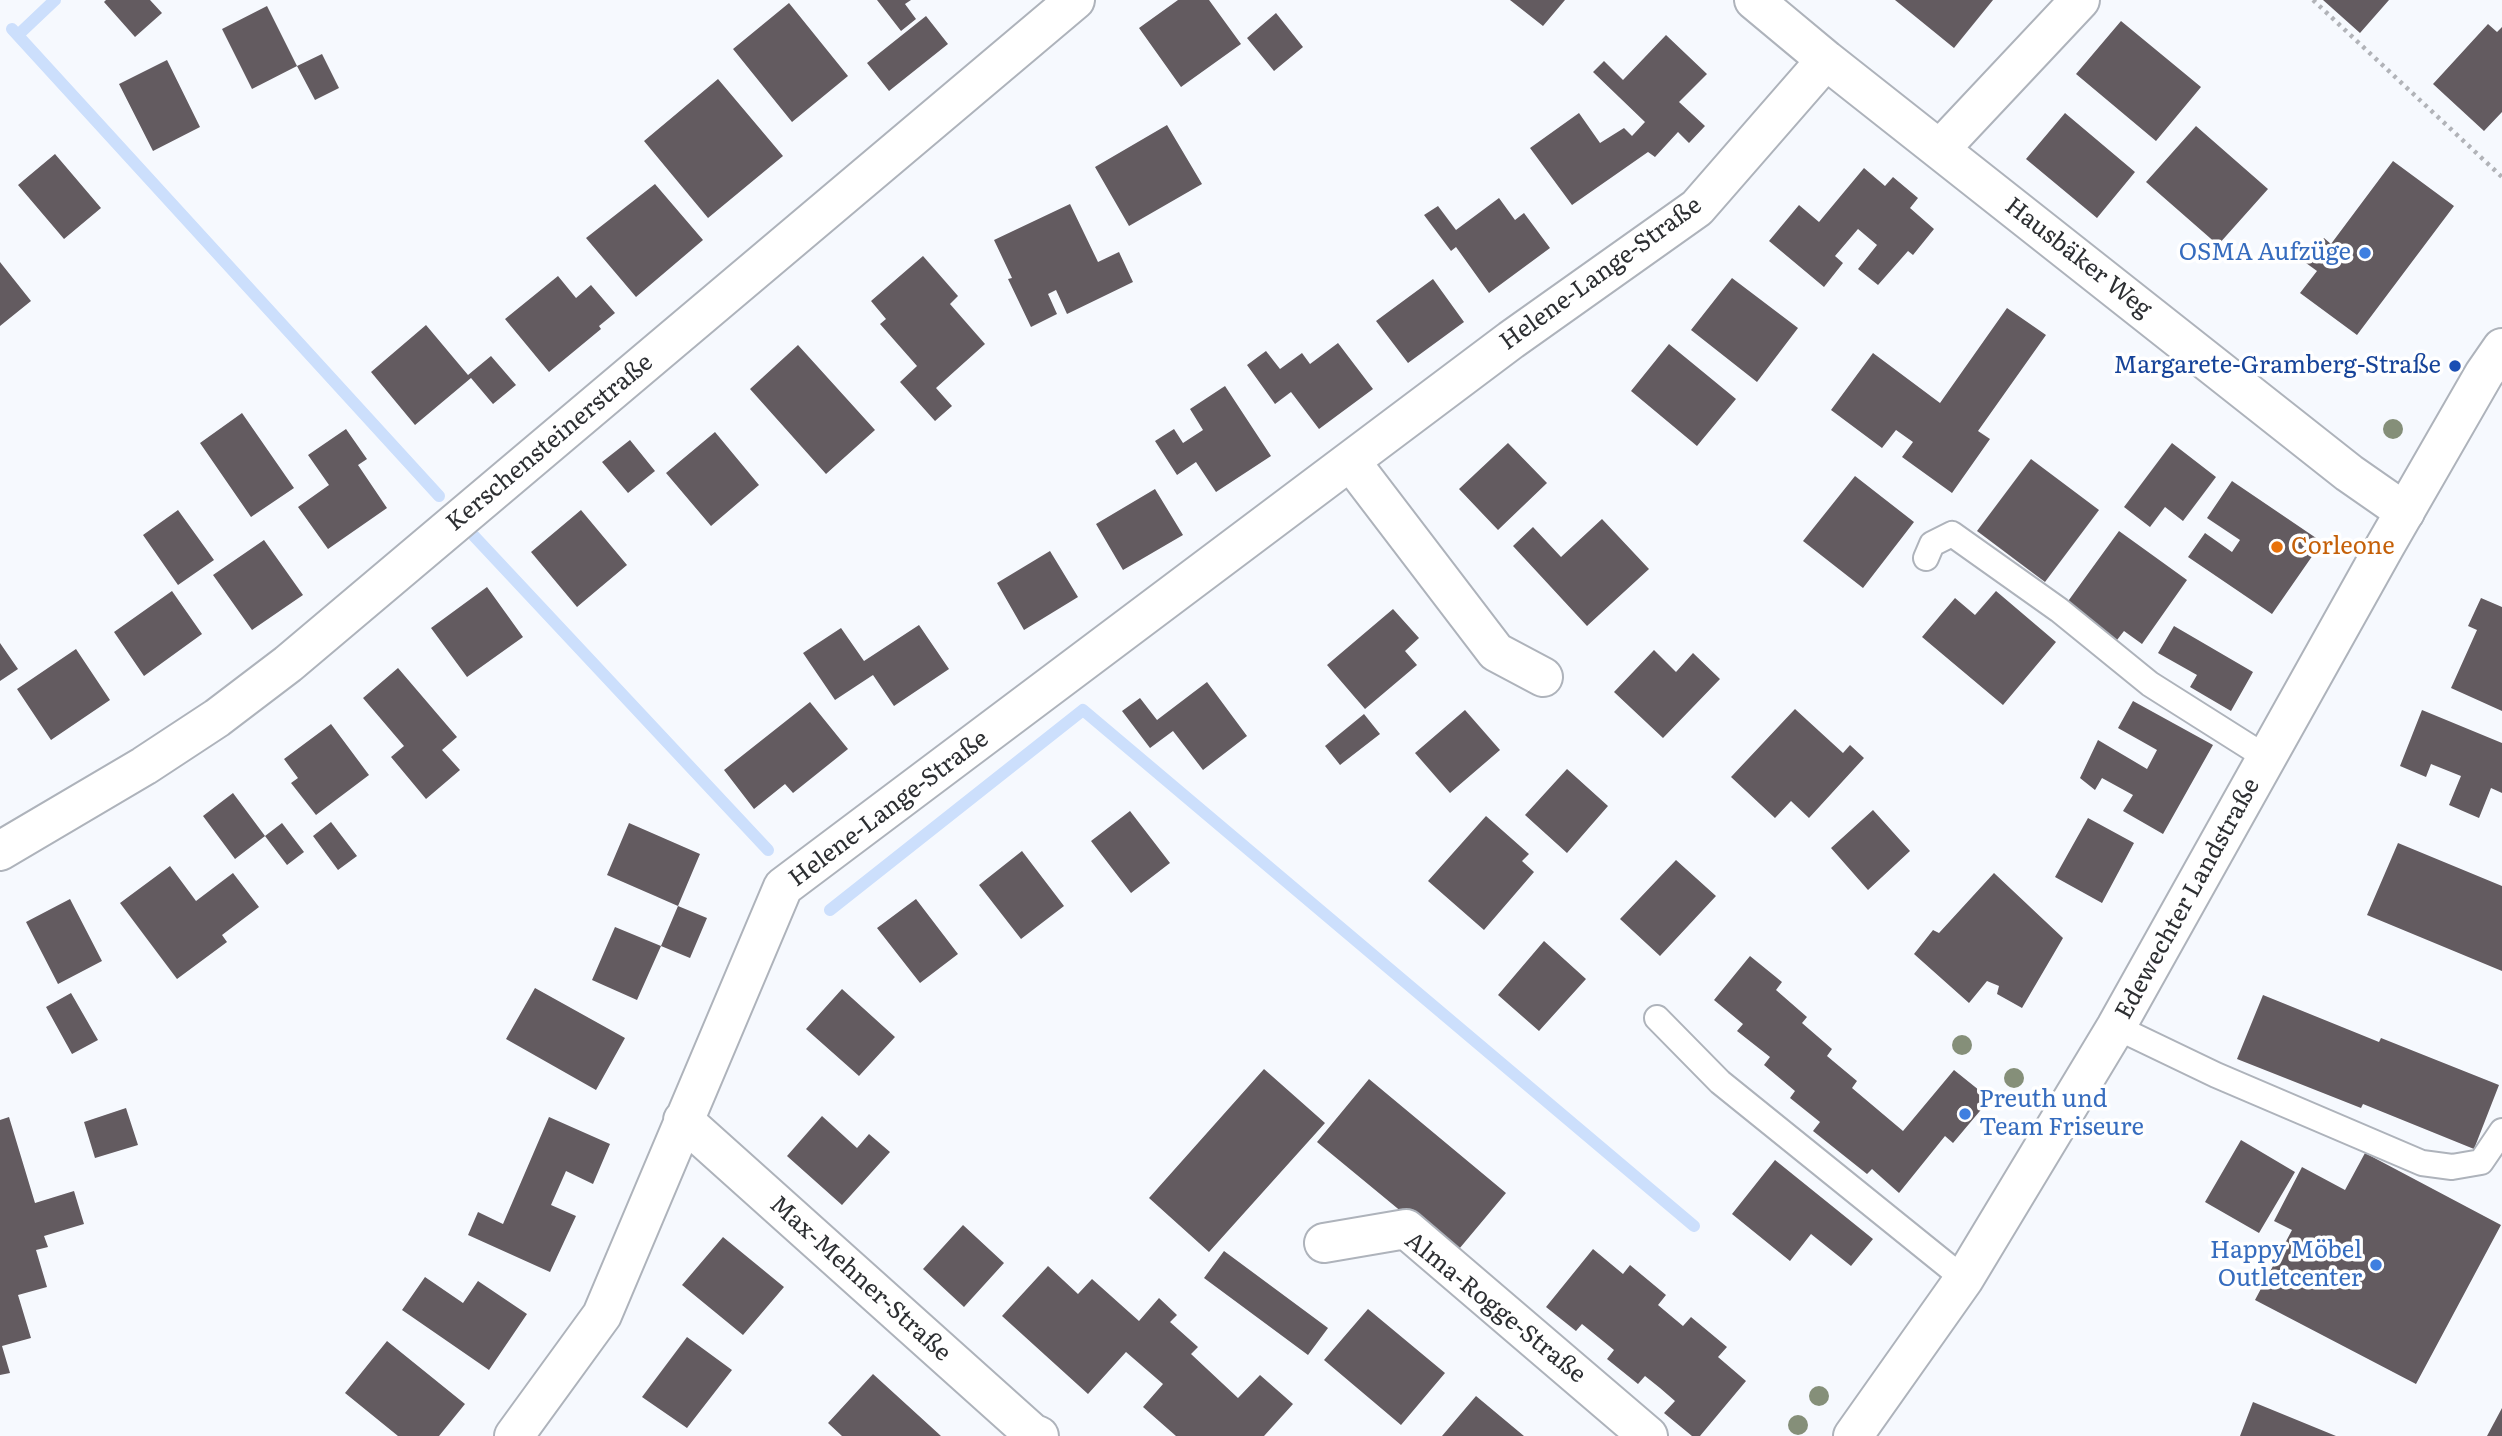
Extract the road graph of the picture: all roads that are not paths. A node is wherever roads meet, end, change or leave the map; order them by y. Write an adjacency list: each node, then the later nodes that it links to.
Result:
1 (1075, 0): 12 (street, Kerschensteinerstraße)
2 (1754, 0): 4 (street, Hausbäker Weg)
3 (2080, 0): 5 (street)
4 (1826, 60): 5 (street, Hausbäker Weg); 7 (street, Helene-Lange-Straße)
5 (1940, 149): 8 (street, Hausbäker Weg)
6 (2502, 348): 8 (street, Edewechter Landstraße)
7 (1351, 462): 10 (street); 15 (street, Helene-Lange-Straße)
8 (2405, 512): 11 (street, Edewechter Landstraße)
9 (1926, 558): 11 (lane)
10 (1544, 677)
11 (2267, 758): 14 (street, Edewechter Landstraße)
12 (0, 851)
13 (1657, 1018): 18 (lane)
14 (2116, 1027): 16 (lane); 18 (street, Edewechter Landstraße)
15 (683, 1120): 20 (street, Helene-Lange-Straße); 21 (street, Max-Mehner-Straße)
16 (2502, 1131)
17 (1324, 1243): 22 (street, Alma-Rogge-Straße)
18 (1964, 1279): 19 (street, Edewechter Landstraße)
19 (1862, 1433)
20 (514, 1436)
21 (1039, 1436)
22 (1648, 1436)

